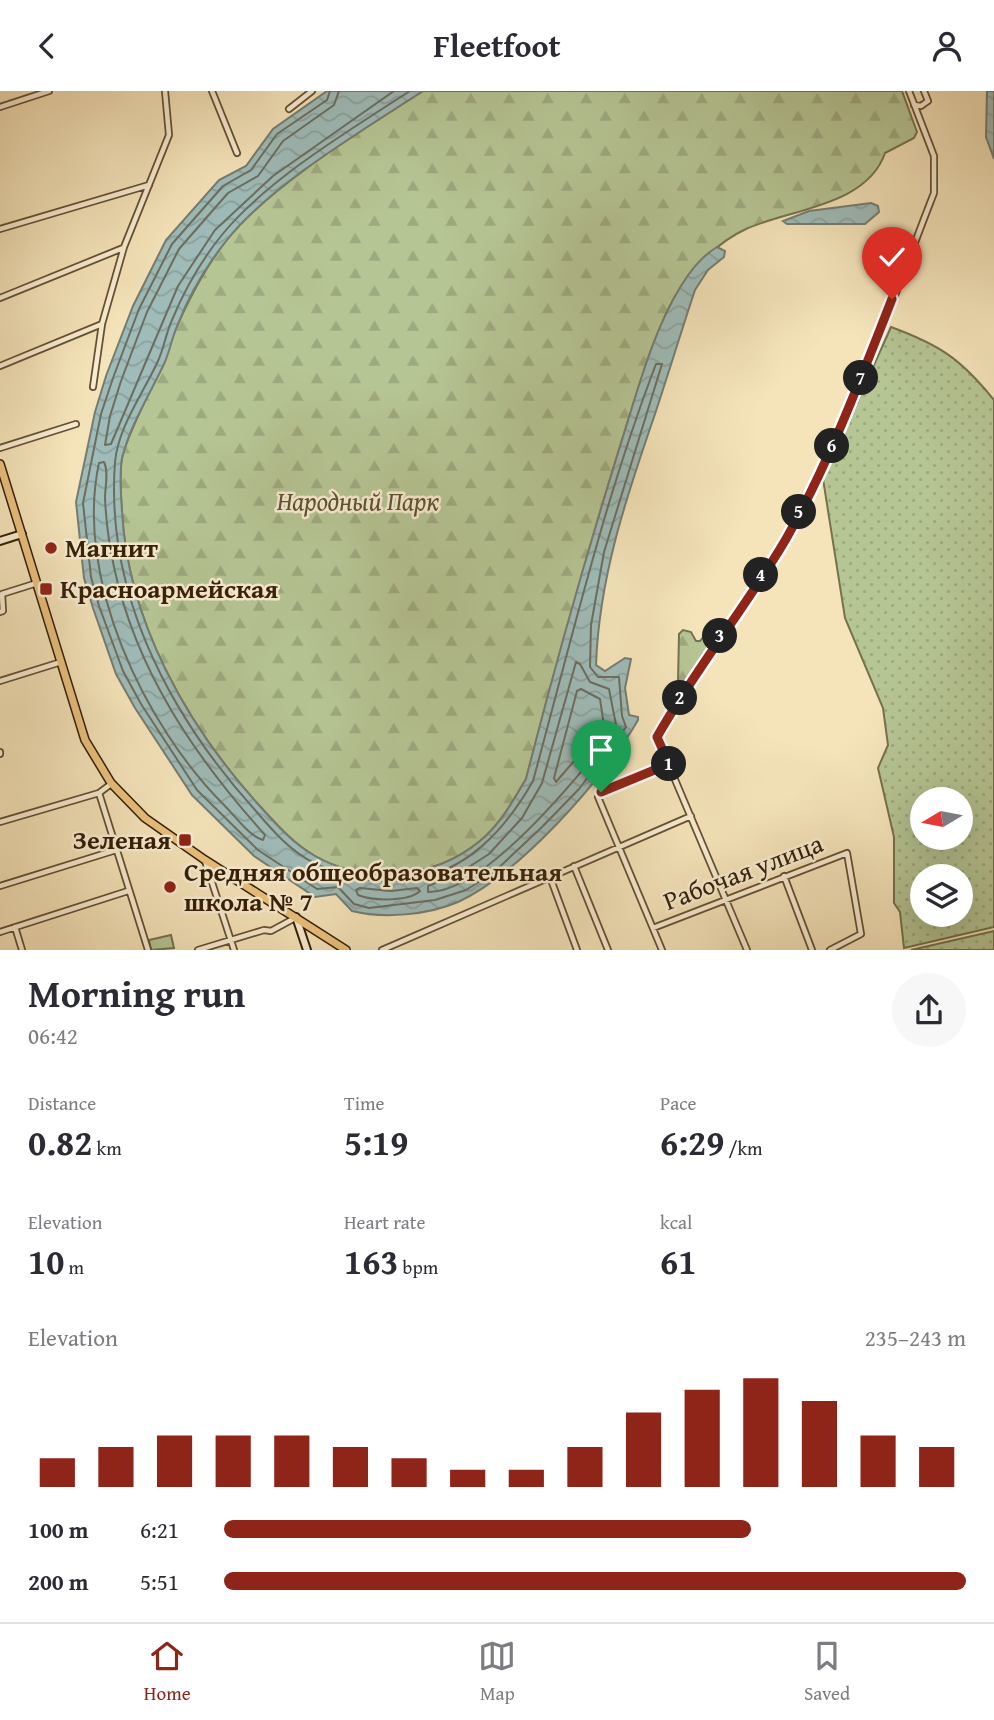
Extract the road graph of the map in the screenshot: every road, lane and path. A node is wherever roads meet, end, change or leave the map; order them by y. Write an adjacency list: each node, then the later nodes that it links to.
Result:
1 (49, 91): 8 (street)
2 (165, 91): 11 (street)
3 (212, 91): 10 (street)
4 (312, 91): 9 (street)
5 (909, 91): 7 (street)
6 (924, 91): 7 (street)
7 (914, 104): 27 (street)
8 (0, 107)
9 (289, 109)
10 (237, 153)
11 (149, 185): 12 (street); 13 (street)
12 (0, 229)
13 (124, 247): 14 (street); 15 (street)
14 (0, 298)
15 (103, 324): 16 (street); 17 (street)
16 (0, 366)
17 (93, 387)
18 (76, 424): 19 (street)
19 (0, 448)
20 (0, 464): 21 (main road)
21 (22, 534): 22 (street); 23 (main road)
22 (0, 541)
23 (37, 583): 24 (street); 25 (main road)
24 (0, 612)
25 (61, 662): 26 (street); 28 (main road)
26 (0, 681)
27 (669, 764): 30 (street); 32 (street)
28 (111, 783): 29 (street); 34 (main road)
29 (99, 793): 31 (street); 33 (street)
30 (691, 816): 32 (street); 40 (street)
31 (0, 822)
32 (620, 846): 35 (street); 43 (street)
33 (116, 850): 38 (street); 39 (street)
34 (205, 860): 41 (main road); 46 (street)
35 (574, 866): 37 (street); 56 (street)
36 (785, 876): 40 (street, Рабочая улица); 59 (street); 60 (street, Рабочая улица)
37 (550, 877): 54 (street); 55 (street)
38 (0, 885)
39 (128, 891): 42 (street); 48 (street)
40 (725, 900): 43 (street, Рабочая улица); 58 (street)
41 (296, 917): 45 (main road); 46 (street); 51 (street)
42 (15, 927): 44 (street); 47 (street)
43 (653, 928): 57 (street)
44 (0, 932)
45 (328, 937): 52 (main road); 53 (main road)
46 (231, 940): 49 (street); 50 (street)
47 (22, 950)
48 (148, 950)
49 (198, 950)
50 (234, 950)
51 (307, 950)
52 (337, 950)
53 (346, 950)
54 (382, 950)
55 (577, 950)
56 (608, 950)
57 (662, 950)
58 (747, 950)
59 (812, 950)
60 (830, 950)

